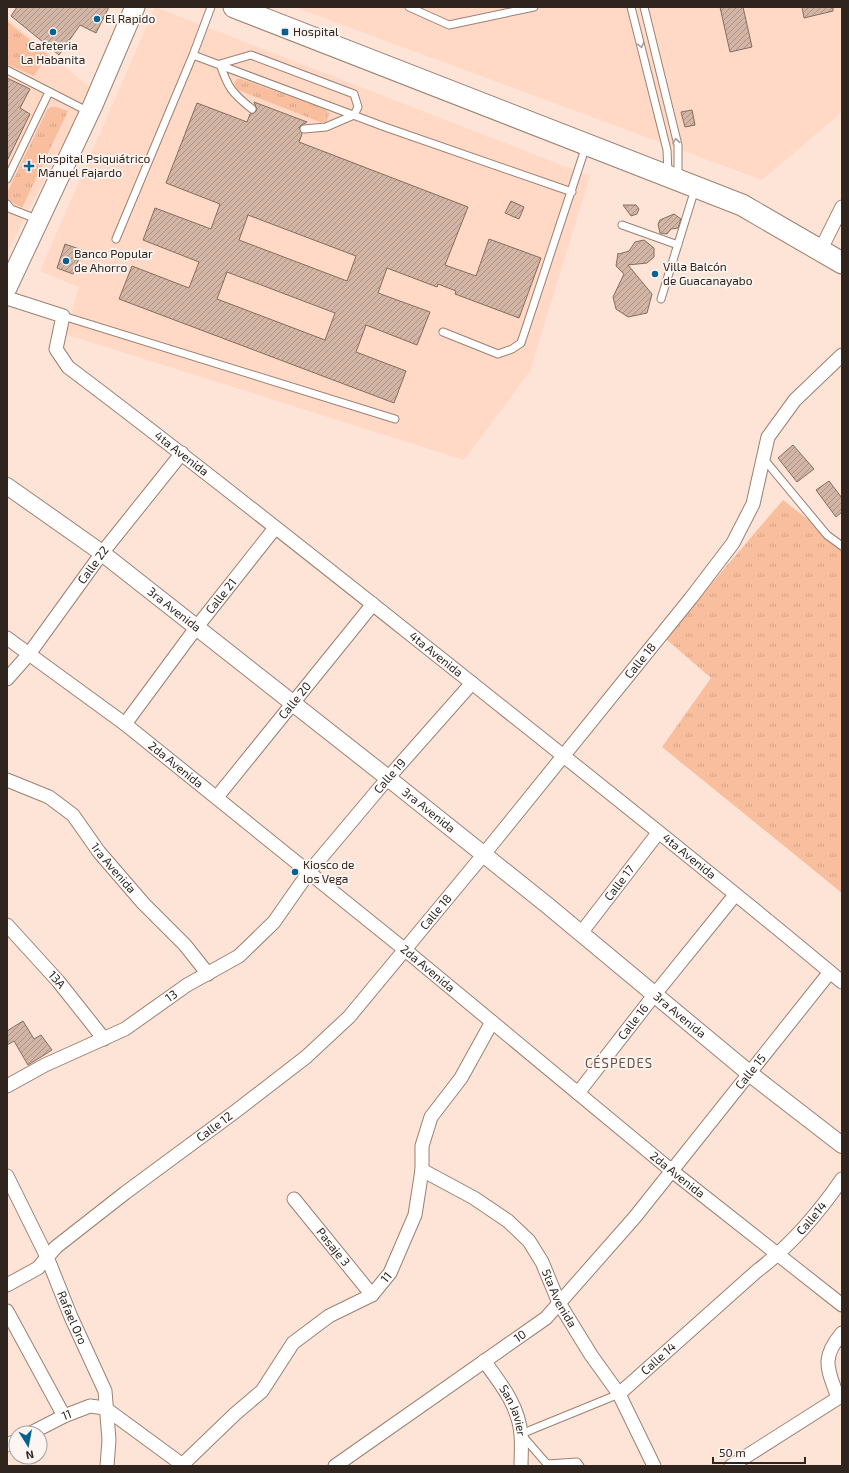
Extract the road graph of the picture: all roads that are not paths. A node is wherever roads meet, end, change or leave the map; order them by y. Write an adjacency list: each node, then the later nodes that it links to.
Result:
1 (135, 7): 14 (main road)
2 (211, 7): 9 (lane)
3 (234, 7): 17 (main road)
4 (409, 7): 8 (lane)
5 (534, 7): 8 (lane)
6 (631, 7): 19 (lane, one-way to 19)
7 (644, 7): 19 (lane, one-way to 7)
8 (516, 9)
9 (193, 54): 10 (lane); 25 (lane)
10 (220, 64): 13 (lane); 15 (lane); 15 (lane)
11 (7, 70): 12 (lane)
12 (49, 92): 14 (lane); 18 (lane)
13 (252, 109)
14 (89, 112): 23 (main road)
15 (354, 115): 16 (lane); 20 (lane)
16 (304, 129)
17 (586, 144): 19 (main road); 20 (lane)
18 (7, 179)
19 (681, 181): 26 (lane); 27 (main road)
20 (572, 192): 33 (lane)
21 (7, 204): 23 (lane)
22 (842, 207): 27 (street)
23 (39, 220): 29 (main road)
24 (622, 225): 26 (lane)
25 (116, 239)
26 (678, 245): 31 (lane)
27 (820, 251): 28 (main road)
28 (842, 263)
29 (7, 288)
30 (7, 298): 32 (street)
31 (661, 299)
32 (63, 316): 35 (lane); 36 (street, 4ta Avenida)
33 (443, 332)
34 (842, 355): 37 (street, Calle 18)
35 (395, 419)
36 (182, 453): 39 (street, 4ta Avenida); 41 (street, Calle 22)
37 (763, 458): 40 (lane); 50 (street, Calle 18)
38 (7, 486): 41 (street, 3ra Avenida)
39 (275, 528): 42 (street, 4ta Avenida); 43 (street, Calle 21)
40 (842, 546)
41 (102, 553): 43 (street, 3ra Avenida); 45 (street, Calle 22)
42 (373, 604): 47 (street, 4ta Avenida); 48 (street, Calle 20)
43 (196, 628): 48 (street, 3ra Avenida); 49 (street, Calle 21)
44 (7, 638): 45 (street, 2da Avenida)
45 (28, 654): 46 (street, Calle 22); 49 (street, 2da Avenida)
46 (7, 679)
47 (472, 683): 50 (street, 4ta Avenida); 51 (street, Calle 19)
48 (292, 703): 51 (street, 3ra Avenida); 53 (street, Calle 20)
49 (125, 724): 53 (street, 2da Avenida)
50 (563, 755): 54 (street, 4ta Avenida); 55 (street, Calle 18)
51 (388, 778): 55 (street, 3ra Avenida); 56 (street, Calle 19)
52 (7, 780): 62 (street, 1ra Avenida)
53 (217, 797): 56 (street, 2da Avenida)
54 (658, 833): 57 (street, 4ta Avenida); 59 (street, Calle 17)
55 (484, 854): 59 (street, 3ra Avenida); 60 (street, Calle 18)
56 (309, 872): 60 (street, 2da Avenida); 62 (street, 13)
57 (735, 895): 61 (street, 4ta Avenida); 64 (street, Calle 16)
58 (7, 924): 66 (street, 13A)
59 (581, 933): 64 (street, 3ra Avenida)
60 (404, 949): 65 (street, 2da Avenida); 77 (street, Calle 12)
61 (830, 972): 63 (street, 4ta Avenida); 67 (street, Calle 15)
62 (208, 974): 66 (street, 13)
63 (842, 982)
64 (655, 994): 67 (street, 3ra Avenida); 69 (street, Calle 16)
65 (492, 1022): 69 (street, 2da Avenida); 71 (street, 11)
66 (104, 1039): 68 (street, 13)
67 (749, 1073): 70 (street, 3ra Avenida); 72 (street, Calle 15)
68 (7, 1086)
69 (578, 1093): 72 (street, 2da Avenida)
70 (842, 1145)
71 (422, 1170): 79 (street, 11); 80 (street, 5ta Avenida)
72 (672, 1171): 76 (street, 2da Avenida); 80 (street, 10)
73 (7, 1176): 77 (street, Rafael Oro)
74 (842, 1179): 76 (street, Calle14)
75 (294, 1199): 79 (street, Pasaje 3)
76 (778, 1255): 81 (street, 2da Avenida); 85 (street, Calle 14)
77 (47, 1257): 78 (street, Calle 12); 87 (street, Rafael Oro)
78 (7, 1285)
79 (372, 1295): 92 (street, 11)
80 (559, 1303): 84 (street, 10); 85 (street, 5ta Avenida)
81 (842, 1305)
82 (7, 1311): 88 (street)
83 (842, 1333): 86 (street)
84 (484, 1362): 90 (street, San Javier); 93 (street, 10)
85 (619, 1394): 90 (lane, Calle 14); 96 (street, 5ta Avenida)
86 (840, 1399): 97 (street)
87 (105, 1408): 88 (street, 11); 91 (street, Rafael Oro); 92 (street)
88 (64, 1416): 89 (street, 11)
89 (47, 1425)
90 (521, 1434): 94 (street, San Javier); 95 (lane)
91 (107, 1466)
92 (182, 1466)
93 (335, 1466)
94 (521, 1466)
95 (580, 1466)
96 (654, 1466)
97 (731, 1466)

